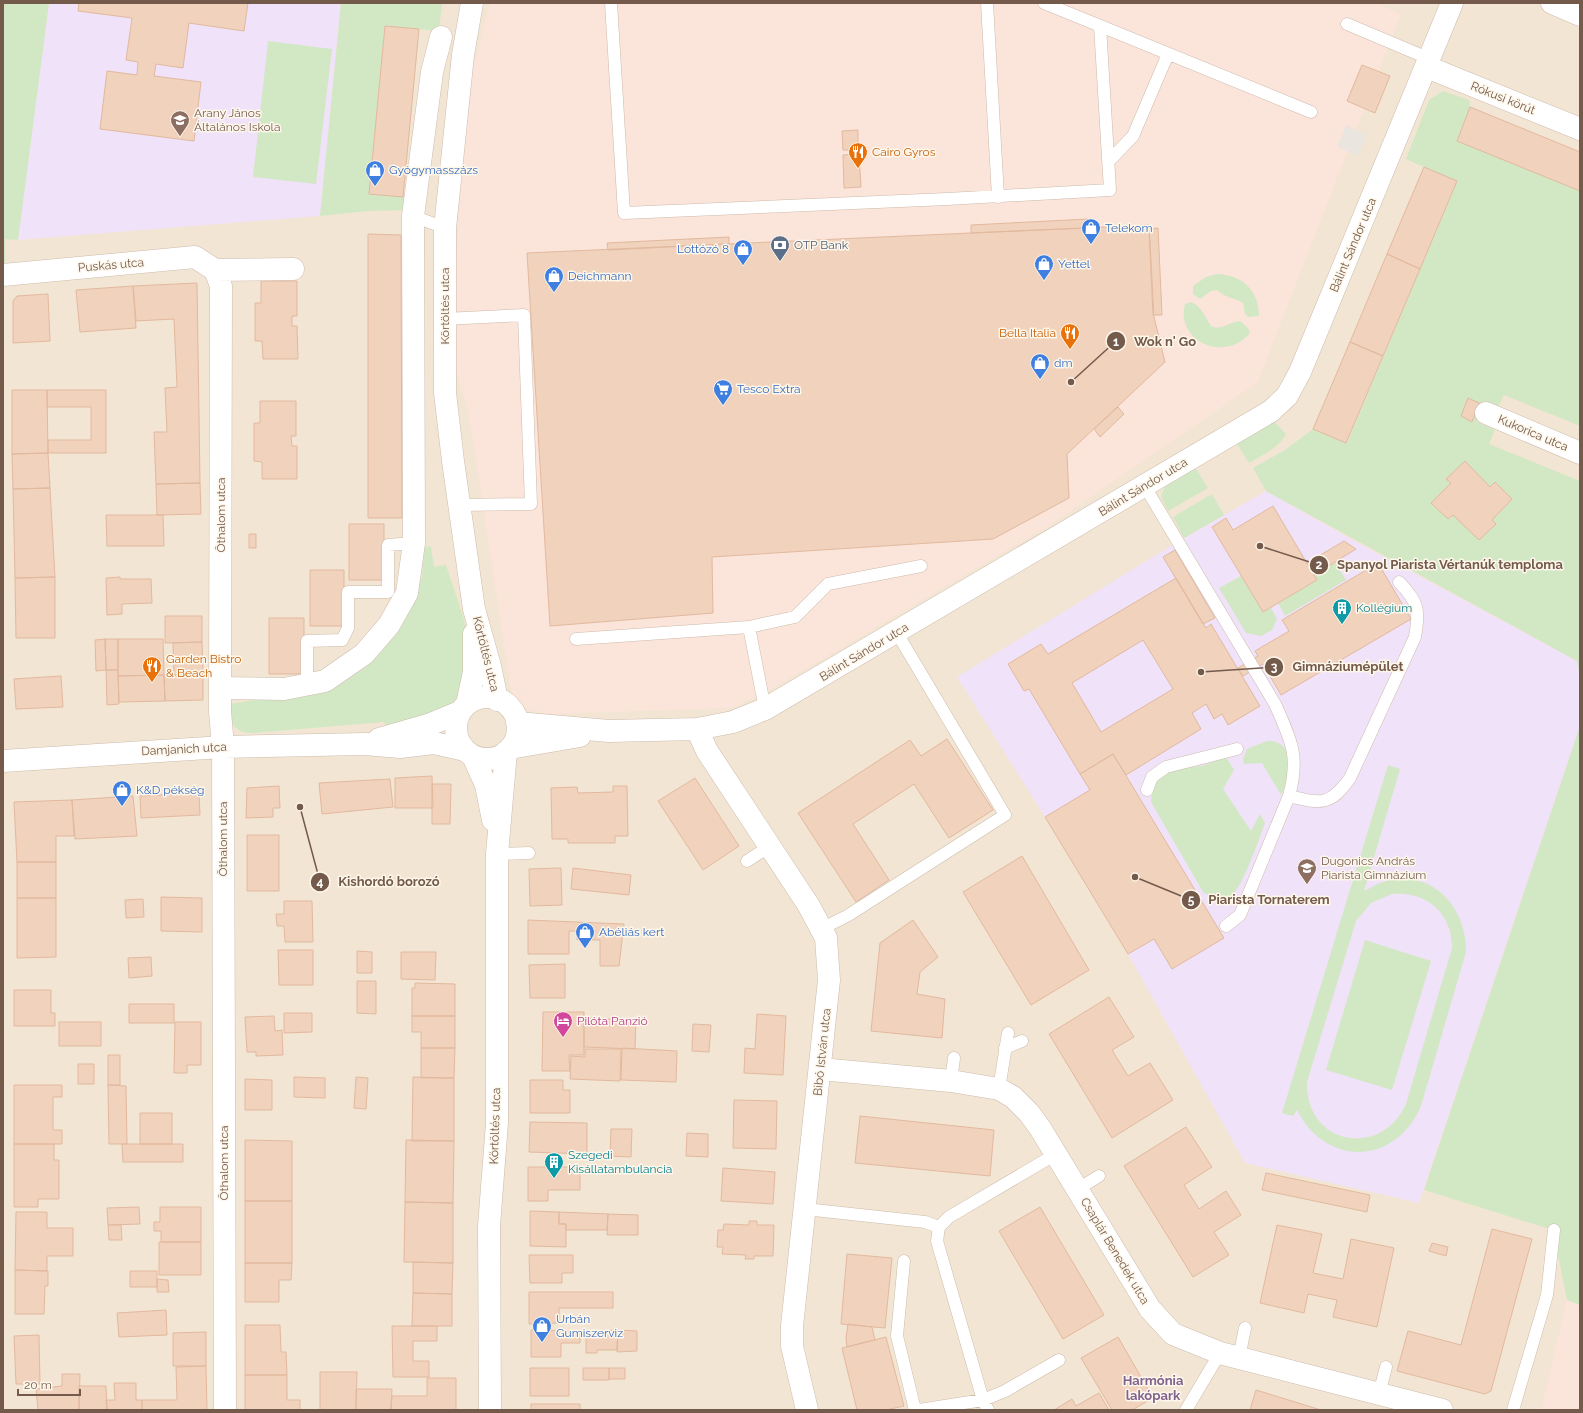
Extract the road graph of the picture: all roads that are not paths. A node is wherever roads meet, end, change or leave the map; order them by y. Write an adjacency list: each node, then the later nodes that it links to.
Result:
1 (472, 3): 18 (street, Körtöltés utca)
2 (611, 3): 16 (lane)
3 (987, 3): 16 (lane)
4 (1044, 3): 9 (lane)
5 (1452, 3): 12 (street, Bálint Sándor utca)
6 (1552, 3): 7 (street)
7 (1580, 15)
8 (1347, 24): 12 (lane)
9 (1100, 26): 11 (lane); 15 (lane)
10 (441, 36): 17 (street)
11 (1168, 54): 13 (lane); 15 (lane)
12 (1428, 63): 14 (street, Rókusi körút); 25 (street, Bálint Sándor utca)
13 (1311, 112)
14 (1580, 129)
15 (1109, 161): 16 (lane)
16 (998, 197)
17 (413, 216): 18 (lane); 29 (street)
18 (445, 228): 22 (street, Körtöltés utca)
19 (293, 269): 20 (street)
20 (215, 270): 21 (street, Puskás utca); 37 (street, Öthalom utca)
21 (3, 275)
22 (444, 319): 26 (street, Körtöltés utca); 26 (lane)
23 (1486, 413): 24 (street, Kukorica utca)
24 (1580, 453)
25 (1144, 486): 32 (street, Bálint Sándor utca); 51 (lane)
26 (459, 505): 30 (street, Körtöltés utca)
27 (921, 566): 31 (lane)
28 (1398, 582): 51 (lane)
29 (394, 599): 34 (lane); 35 (street)
30 (474, 609): 38 (street, Körtöltés utca); 39 (street, Körtöltés utca)
31 (749, 627): 33 (lane); 40 (lane)
32 (897, 633): 40 (street, Bálint Sándor utca); 57 (lane)
33 (576, 639)
34 (342, 640): 35 (lane); 36 (lane)
35 (356, 660): 36 (street)
36 (308, 685): 37 (street)
37 (220, 688): 45 (street, Öthalom utca)
38 (497, 700): 39 (street); 41 (street)
39 (464, 708): 44 (street, Damjanich utca); 48 (street)
40 (765, 709): 42 (street, Bálint Sándor utca)
41 (517, 723): 43 (street, Bálint Sándor utca); 47 (street)
42 (697, 729): 43 (street, Bálint Sándor utca); 52 (street, Bibó István utca)
43 (609, 731): 47 (street, Bálint Sándor utca)
44 (364, 744): 45 (street, Damjanich utca); 48 (street, Damjanich utca)
45 (223, 747): 49 (street, Damjanich utca); 78 (street, Öthalom utca)
46 (1236, 749): 50 (lane)
47 (508, 750): 48 (street); 53 (street, Körtöltés utca)
48 (469, 753): 53 (street, Körtöltés utca)
49 (3, 761)
50 (1147, 790)
51 (1289, 796): 56 (lane)
52 (770, 846): 55 (lane); 57 (street, Bibó István utca)
53 (497, 848): 54 (lane); 79 (street, Körtöltés utca)
54 (529, 853)
55 (747, 861)
56 (1226, 926)
57 (821, 929): 62 (street, Bibó István utca)
58 (1008, 1033): 60 (lane)
59 (1022, 1041): 60 (lane)
60 (1006, 1048): 64 (lane)
61 (954, 1058): 63 (lane)
62 (820, 1069): 63 (street, Csaplár Benedek utca); 68 (street, Bibó István utca)
63 (951, 1081): 64 (street, Csaplár Benedek utca)
64 (999, 1089): 65 (street, Csaplár Benedek utca)
65 (1056, 1154): 67 (street, Csaplár Benedek utca); 69 (lane)
66 (1099, 1176): 67 (lane)
67 (1078, 1189): 73 (street, Csaplár Benedek utca)
68 (805, 1209): 69 (lane); 80 (street, Bibó István utca)
69 (939, 1227): 77 (lane)
70 (1554, 1230): 85 (lane)
71 (904, 1261): 81 (lane)
72 (1245, 1328): 73 (lane)
73 (1230, 1355): 76 (street, Csaplár Benedek utca); 83 (lane)
74 (1059, 1360): 77 (lane)
75 (1386, 1367): 76 (lane)
76 (1379, 1394): 84 (street, Csaplár Benedek utca)
77 (986, 1405): 82 (lane)
78 (225, 1410)
79 (490, 1410)
80 (806, 1410)
81 (916, 1410)
82 (919, 1410)
83 (1186, 1410)
84 (1442, 1410)
85 (1513, 1410)

